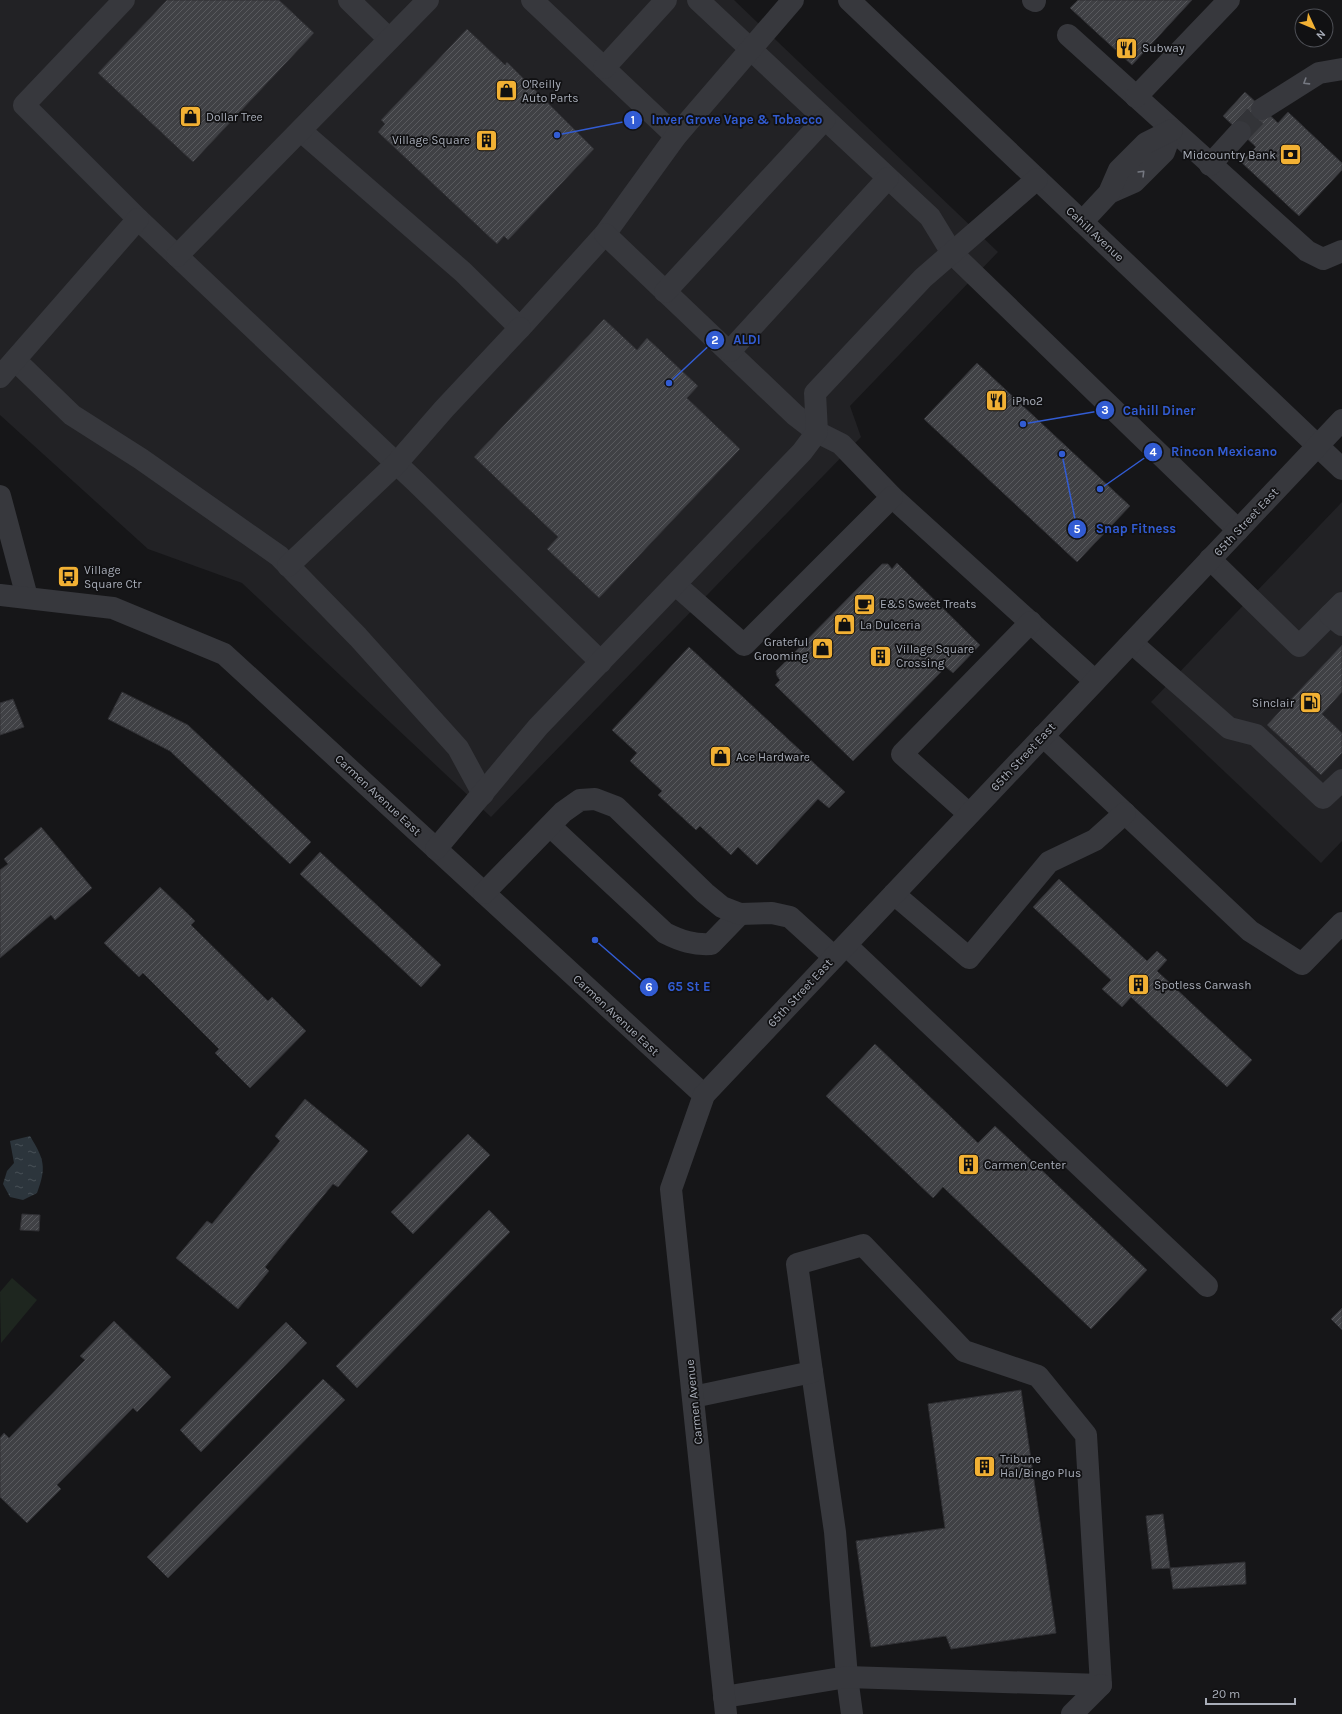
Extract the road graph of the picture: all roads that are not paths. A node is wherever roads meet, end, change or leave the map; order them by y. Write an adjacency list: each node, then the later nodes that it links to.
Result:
1 (124, 0): 25 (street)
2 (349, 0): 11 (street)
3 (428, 0): 11 (street)
4 (666, 0): 13 (street)
5 (698, 0): 12 (street)
6 (793, 0): 12 (street)
7 (849, 0): 24 (street, Cahill Avenue)
8 (1229, 0): 15 (street)
9 (546, 5): 13 (street)
10 (1068, 35): 15 (street)
11 (389, 38): 19 (street)
12 (751, 49): 17 (street); 21 (street)
13 (604, 68): 21 (street)
14 (1342, 69): 16 (street, one-way to 16)
15 (1136, 97): 18 (street)
16 (1262, 109)
17 (825, 119): 23 (street); 31 (street)
18 (1172, 130): 22 (street); 26 (street)
19 (301, 131): 30 (street); 32 (street)
20 (1240, 132): 22 (street)
21 (676, 136): 27 (street)
22 (1210, 165): 28 (street)
23 (888, 178): 29 (street); 33 (street)
24 (1037, 179): 26 (street, Cahill Avenue); 29 (street)
25 (138, 219): 30 (street); 34 (street)
26 (1082, 222): 38 (street, Cahill Avenue)
27 (605, 234): 31 (street); 32 (street)
28 (1342, 251)
29 (952, 253): 37 (street); 43 (street)
30 (177, 256): 39 (street)
31 (665, 292): 33 (street)
32 (520, 328): 39 (street)
33 (730, 351): 37 (street)
34 (15, 360): 35 (street); 45 (street)
35 (0, 377)
36 (1342, 420): 38 (street, 65th Street East)
37 (818, 432): 42 (street); 46 (street)
38 (1318, 446): 40 (street, Cahill Avenue); 43 (street, 65th Street East)
39 (396, 464): 45 (street); 52 (street)
40 (1342, 469)
41 (0, 496): 48 (street)
42 (892, 497): 46 (street); 50 (street)
43 (1238, 530): 44 (street, 65th Street East)
44 (1210, 559): 49 (street); 51 (street, 65th Street East)
45 (288, 566): 56 (street)
46 (676, 585): 52 (street)
47 (0, 595): 48 (street, Carmen Avenue East)
48 (27, 597): 60 (street, Carmen Avenue East)
49 (1338, 614)
50 (1031, 622): 53 (street); 58 (street)
51 (1132, 643): 53 (street, 65th Street East); 55 (street)
52 (601, 662): 56 (street)
53 (1096, 681): 54 (street, 65th Street East)
54 (1043, 736): 57 (street); 58 (street, 65th Street East)
55 (1342, 780)
56 (482, 794): 60 (street)
57 (1125, 813): 62 (street); 64 (street)
58 (969, 814): 62 (street, 65th Street East)
59 (550, 826): 61 (street); 63 (street); 63 (street)
60 (436, 849): 61 (street, Carmen Avenue East)
61 (484, 893): 66 (street, Carmen Avenue East)
62 (894, 894): 65 (street, 65th Street East)
63 (740, 914): 65 (street)
64 (1342, 923)
65 (840, 951): 66 (street, 65th Street East); 67 (street)
66 (704, 1095): 69 (street, Carmen Avenue)
67 (1207, 1286)
68 (812, 1372): 69 (street); 70 (street); 71 (street)
69 (693, 1397): 72 (street, Carmen Avenue)
70 (847, 1677): 71 (street); 72 (street); 73 (street)
71 (1101, 1685): 74 (street)
72 (725, 1706)
73 (852, 1714)
74 (1072, 1714)

